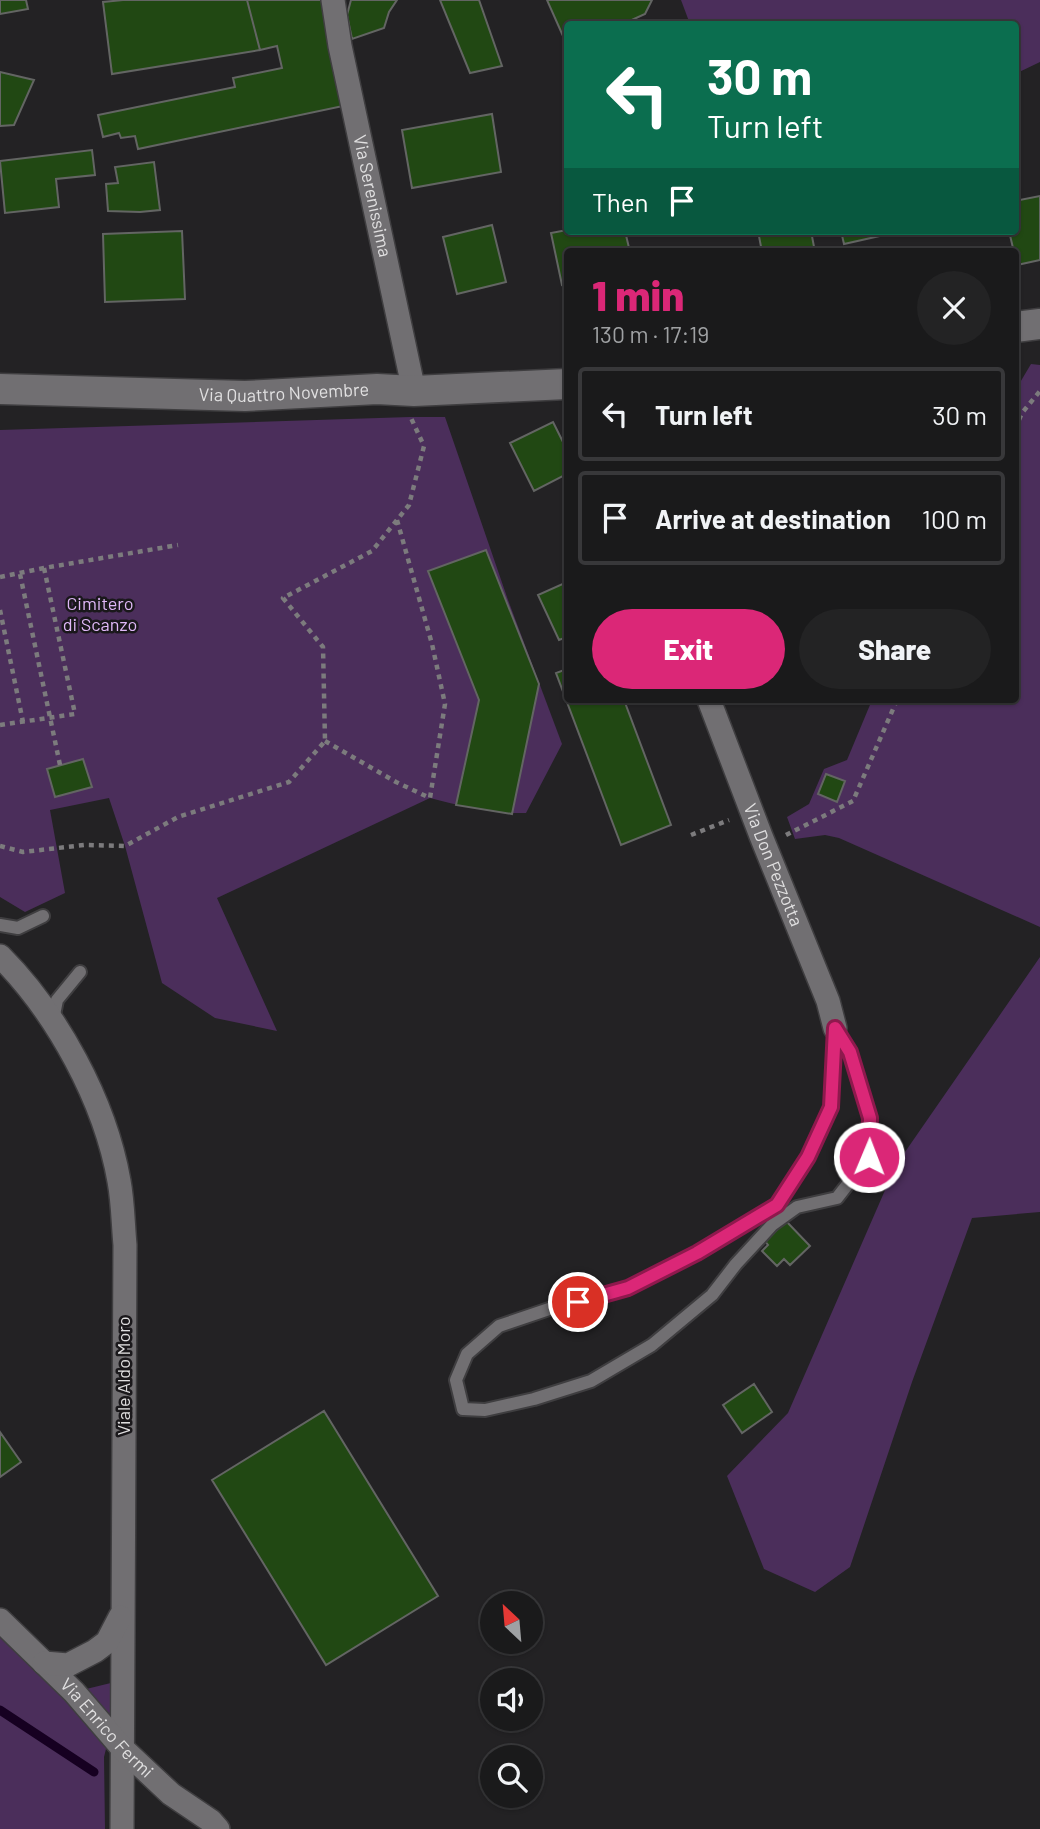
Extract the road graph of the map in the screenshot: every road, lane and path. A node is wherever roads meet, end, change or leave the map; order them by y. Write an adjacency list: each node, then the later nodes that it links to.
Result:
1 (333, 0): 6 (street, Via Serenissima)
2 (1040, 324): 3 (street)
3 (1019, 327)
4 (564, 384): 6 (street, Via Quattro Novembre)
5 (0, 390): 6 (street, Via Quattro Novembre)
6 (414, 391): 9 (path)
7 (1040, 391): 8 (path)
8 (1019, 420)
9 (397, 520): 20 (path); 20 (path)
10 (178, 545): 11 (path)
11 (44, 568): 12 (path); 17 (path)
12 (20, 574): 13 (path); 17 (path)
13 (0, 577)
14 (0, 610): 18 (path)
15 (710, 703): 22 (street, Via Don Pezzotta)
16 (896, 703): 22 (path)
17 (50, 718): 18 (path); 21 (path)
18 (23, 722): 19 (path)
19 (0, 725)
20 (325, 741): 23 (path)
21 (60, 765)
22 (761, 836): 29 (street, Via Don Pezzotta)
23 (0, 846)
24 (43, 916): 25 (lane)
25 (0, 925)
26 (0, 956): 28 (street, Viale Aldo Moro)
27 (80, 972): 28 (lane)
28 (53, 1021): 30 (street, Viale Aldo Moro)
29 (835, 1028): 29 (lane)
30 (123, 1611): 32 (street); 33 (street, Viale Aldo Moro)
31 (0, 1620): 32 (street, Via Enrico Fermi)
32 (44, 1663): 33 (street, Via Enrico Fermi)
33 (123, 1749): 34 (street, Viale Aldo Moro); 35 (street, Via Enrico Fermi)
34 (122, 1829)
35 (218, 1829)

